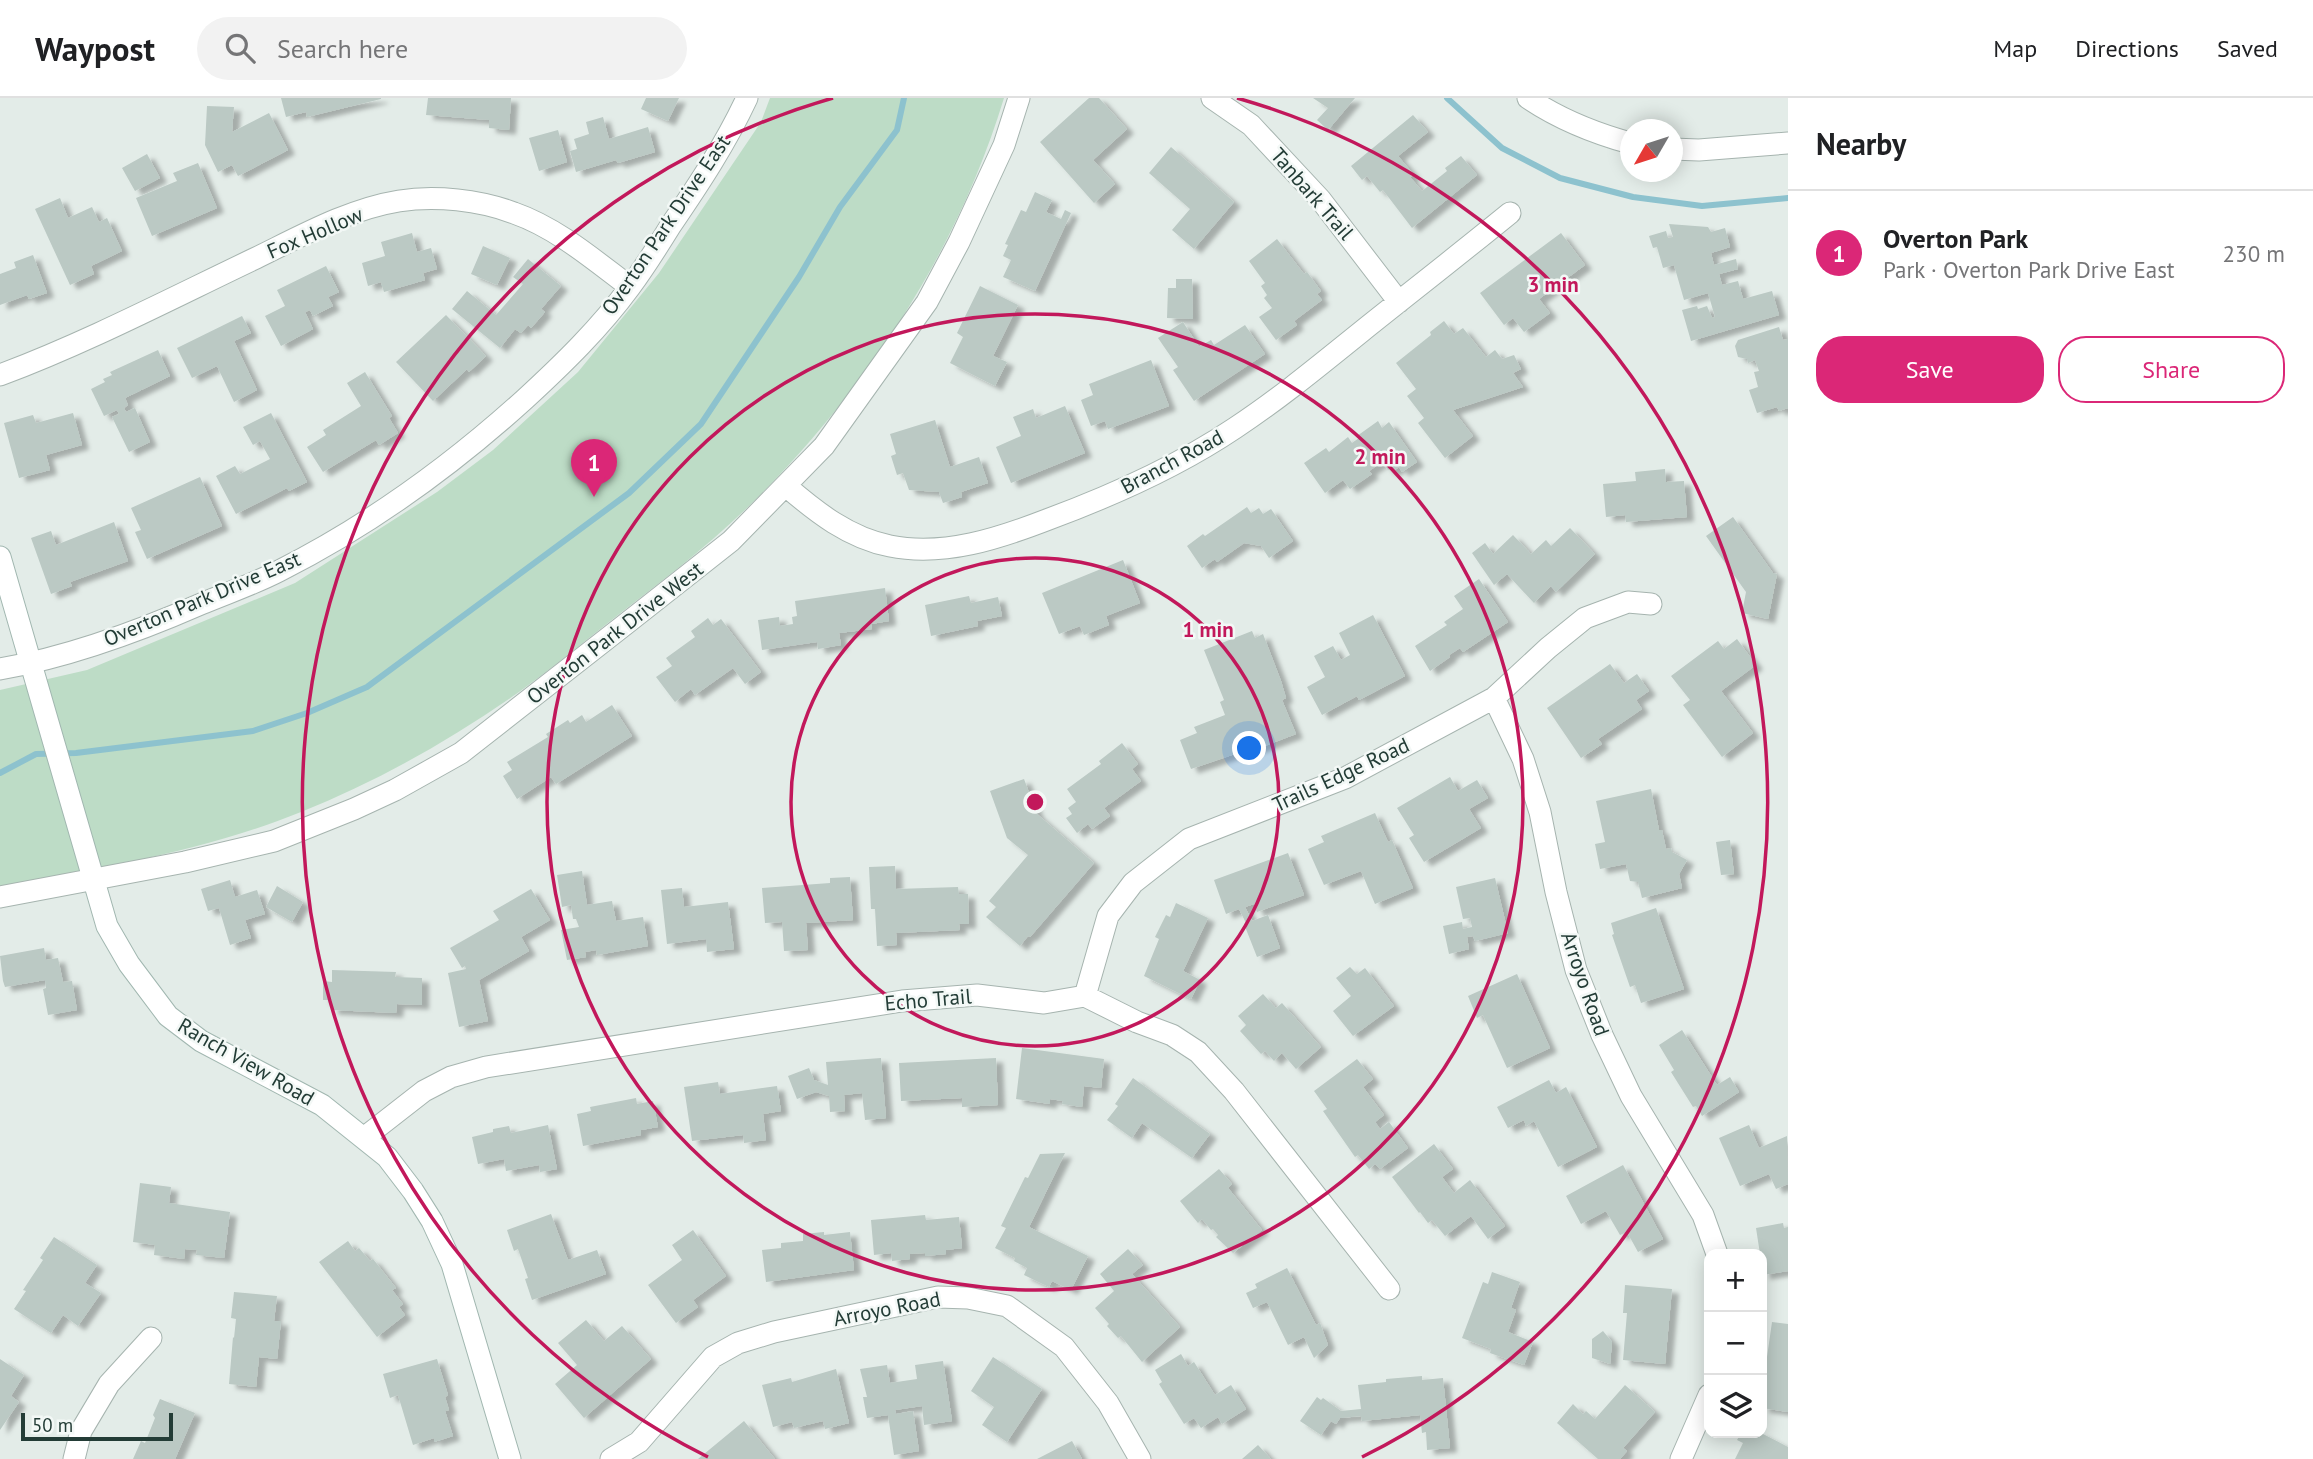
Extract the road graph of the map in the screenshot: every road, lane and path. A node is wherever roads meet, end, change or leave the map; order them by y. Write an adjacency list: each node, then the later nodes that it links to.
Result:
1 (747, 98): 9 (street, Overton Park Drive East)
2 (1019, 98): 12 (street, Overton Park Drive West)
3 (1212, 98): 10 (street, Tanbark Trail)
4 (1528, 98): 5 (street)
5 (1620, 140)
6 (1788, 143): 7 (street)
7 (1683, 149)
8 (1510, 213): 10 (street, Branch Road)
9 (630, 287): 11 (street, Fox Hollow); 15 (street, Overton Park Drive East)
10 (1399, 302): 12 (street, Branch Road)
11 (0, 374)
12 (786, 486): 18 (street, Overton Park Drive West)
13 (0, 558): 15 (street, Ranch View Road)
14 (1651, 604): 17 (street, Trails Edge Road)
15 (31, 663): 16 (street, Overton Park Drive East); 18 (street, Ranch View Road)
16 (0, 668)
17 (1494, 698): 20 (street, Trails Edge Road); 22 (street, Arroyo Road)
18 (93, 881): 19 (street, Overton Park Drive West); 21 (street, Ranch View Road)
19 (0, 897)
20 (1085, 996): 21 (street, Echo Trail); 23 (street)
21 (365, 1137): 27 (street, Ranch View Road)
22 (1715, 1249)
23 (1389, 1289)
24 (151, 1338): 26 (street)
25 (1704, 1406): 30 (street)
26 (74, 1459)
27 (510, 1459)
28 (611, 1459): 29 (street, Arroyo Road)
29 (1140, 1459)
30 (1681, 1459)

